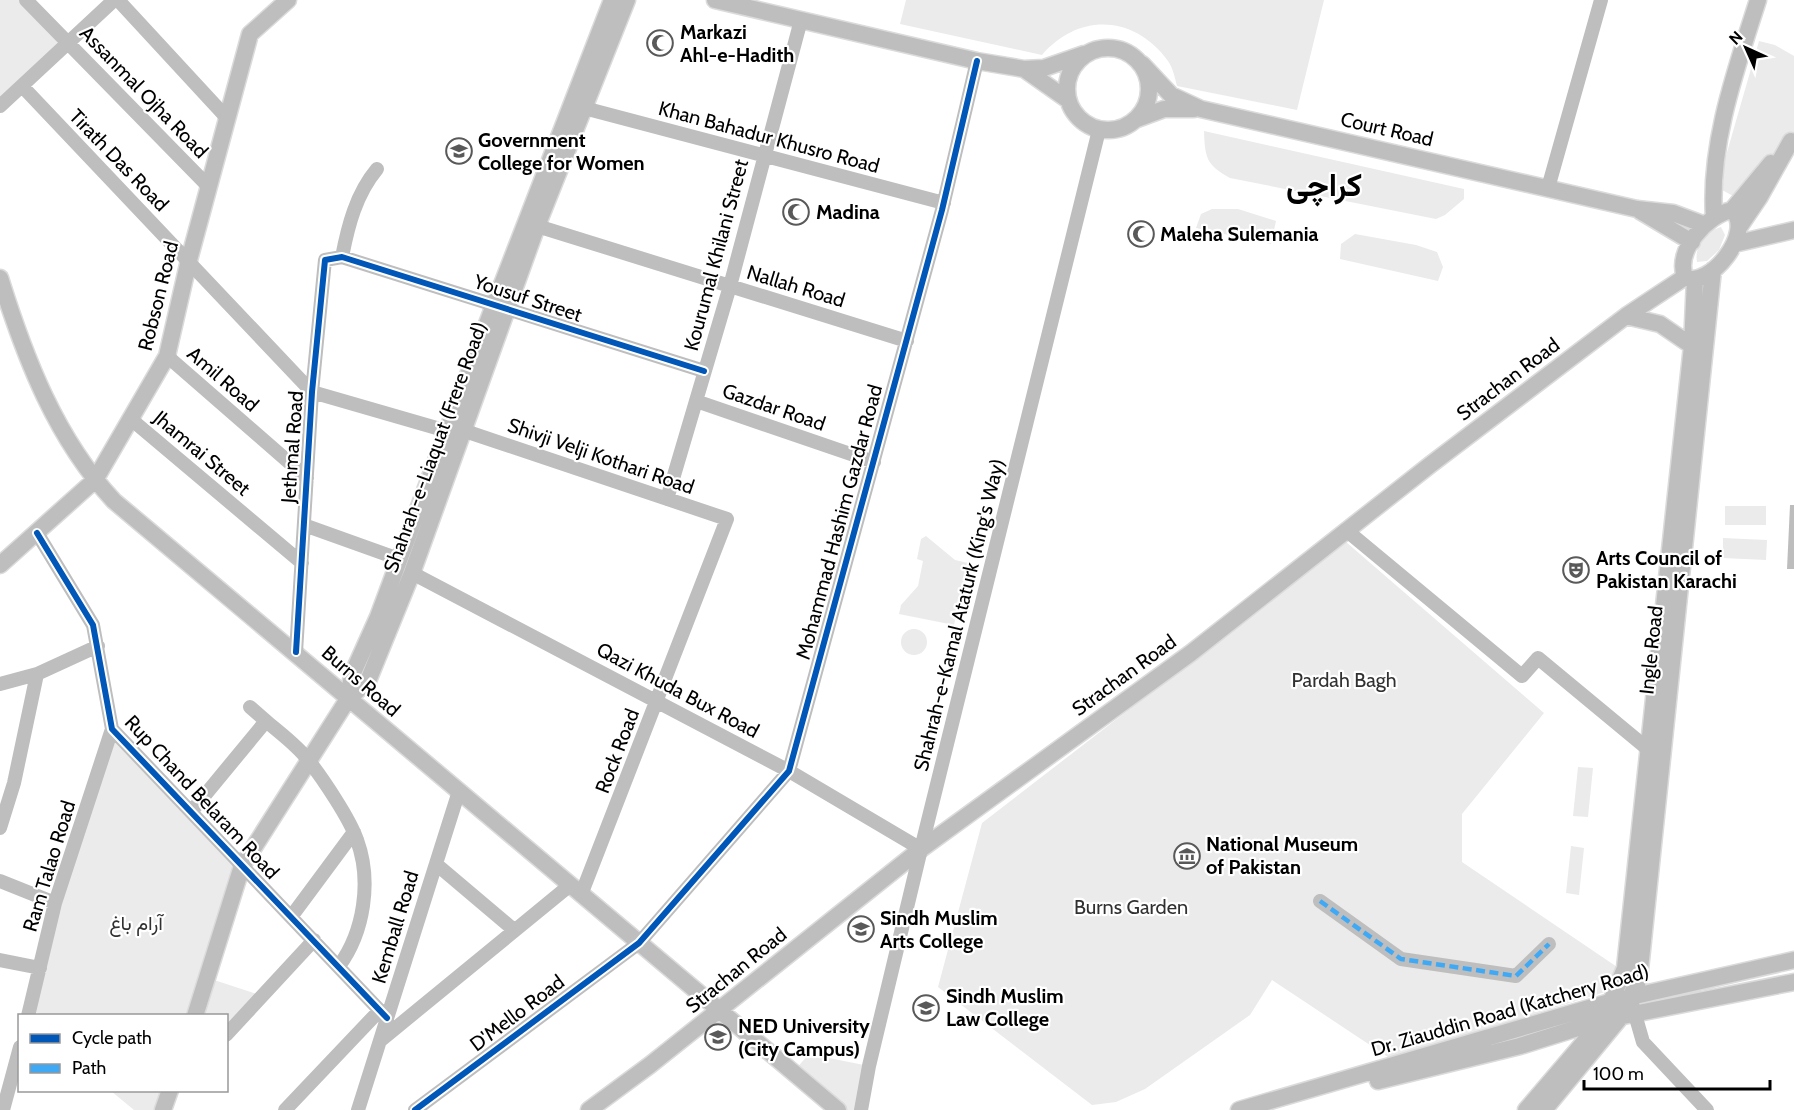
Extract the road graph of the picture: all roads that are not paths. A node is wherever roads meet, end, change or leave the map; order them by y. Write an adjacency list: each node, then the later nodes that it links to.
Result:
1 (26, 0): 10 (street, Assanmal Ojha Road)
2 (116, 0): 10 (street); 20 (street)
3 (288, 0): 20 (main road, Robson Road)
4 (612, 0): 43 (main road, Shahrah-e-Liaquat (Frere Road))
5 (627, 0): 18 (main road, Shahrah-e-Liaquat (Frere Road))
6 (715, 0): 9 (main road)
7 (1601, 0): 27 (street)
8 (1758, 0): 31 (main road)
9 (801, 20): 12 (main road); 24 (street, Kourumal Khilani Street)
10 (70, 43): 15 (street); 26 (street, Assanmal Ojha Road)
11 (1090, 52): 13 (main road); 14 (main road); 16 (main road)
12 (977, 61): 14 (main road); 28 (street, Mohammad Hashim Gazdar Road)
13 (1142, 64): 19 (main road, Court Road); 21 (main road)
14 (1024, 69): 16 (main road)
15 (22, 86): 17 (street); 38 (street, Tirath Das Road)
16 (1068, 100): 22 (main road)
17 (0, 106)
18 (584, 108): 24 (street, Khan Bahadur Khusro Road); 32 (main road, Shahrah-e-Liaquat (Frere Road))
19 (1201, 109): 21 (main road); 27 (main road, Court Road)
20 (227, 118): 26 (main road, Robson Road)
21 (1137, 119): 22 (main road)
22 (1099, 130): 81 (street, Shahrah-e-Kamal Ataturk (King's Way))
23 (1793, 139): 30 (main road); 33 (main road)
24 (764, 157): 28 (street, Khan Bahadur Khusro Road); 42 (street, Kourumal Khilani Street)
25 (377, 170): 37 (street)
26 (209, 187): 38 (main road, Robson Road)
27 (1548, 188): 29 (main road, Court Road)
28 (944, 203): 45 (street, Mohammad Hashim Gazdar Road)
29 (1637, 209): 31 (main road, Court Road); 35 (main road, Court Road)
30 (1732, 210): 31 (main road); 33 (main road)
31 (1709, 221): 35 (main road)
32 (537, 226): 42 (street, Nallah Road); 43 (main road, Shahrah-e-Liaquat (Frere Road))
33 (1740, 226): 36 (main road)
34 (1794, 230): 36 (main road)
35 (1692, 242): 41 (main road, Ingle Road)
36 (1734, 244): 39 (main road)
37 (342, 257): 43 (street, Yousuf Street); 49 (street, Jethmal Road)
38 (189, 260): 47 (main road, Robson Road); 49 (street, Tirath Das Road)
39 (1713, 270): 41 (main road, Strachan Road); 98 (main road, Ingle Road)
40 (0, 278): 55 (main road, Burns Road)
41 (1690, 278): 44 (main road, Strachan Road); 46 (main road, Ingle Road)
42 (730, 286): 45 (street, Nallah Road); 48 (street, Kourumal Khilani Street)
43 (500, 307): 48 (street, Yousuf Street); 52 (main road, Shahrah-e-Liaquat (Frere Road))
44 (1626, 316): 46 (main road); 59 (main road, Strachan Road)
45 (907, 341): 53 (street, Mohammad Hashim Gazdar Road)
46 (1692, 346): 74 (main road, Ingle Road)
47 (167, 356): 51 (main road, Robson Road); 54 (street, Amil Road)
48 (704, 371): 50 (street, Kourumal Khilani Street)
49 (312, 392): 52 (street, Shivji Velji Kothari Road); 54 (street, Jethmal Road)
50 (696, 401): 53 (street, Gazdar Road); 56 (street, Kourumal Khilani Street)
51 (132, 420): 55 (main road, Robson Road); 62 (street, Jhamrai Street)
52 (454, 431): 56 (street, Shivji Velji Kothari Road); 61 (main road, Shahrah-e-Liaquat (Frere Road)); 64 (main road, Shahrah-e-Liaquat (Frere Road))
53 (874, 462): 76 (street, Mohammad Hashim Gazdar Road)
54 (307, 478): 58 (street, Jethmal Road)
55 (95, 480): 60 (main road, Robson Road); 66 (main road, Burns Road)
56 (667, 499): 57 (street, Shivji Velji Kothari Road)
57 (727, 519): 70 (street, Rock Road)
58 (304, 525): 61 (street); 62 (street, Jethmal Road)
59 (1346, 530): 74 (street); 81 (main road, Strachan Road)
60 (38, 533): 63 (main road, Robson Road); 65 (street, Rup Chand Belaram Road)
61 (399, 559): 69 (main road, Shahrah-e-Liaquat (Frere Road))
62 (302, 562): 66 (street, Jethmal Road)
63 (0, 566)
64 (412, 573): 69 (main road, Shahrah-e-Liaquat (Frere Road)); 70 (street, Qazi Khuda Bux Road)
65 (98, 646): 67 (street); 73 (street, Rup Chand Belaram Road)
66 (296, 652): 69 (main road, Burns Road)
67 (37, 674): 68 (street); 79 (street)
68 (0, 684)
69 (348, 699): 75 (main road, Shahrah-e-Liaquat (Frere Road)); 77 (main road, Burns Road)
70 (658, 700): 76 (street, Qazi Khuda Bux Road); 85 (street, Rock Road)
71 (249, 706): 72 (street)
72 (266, 720): 75 (street); 78 (street)
73 (112, 729): 78 (street, Rup Chand Belaram Road); 87 (street, Ram Talao Road)
74 (1649, 750): 99 (main road, Ingle Road)
75 (309, 761): 80 (street); 83 (main road, Shahrah-e-Liaquat (Frere Road))
76 (789, 771): 81 (street, Qazi Khuda Bux Road); 91 (street, Mohammad Hashim Gazdar Road)
77 (459, 791): 82 (street, Kemball Road); 85 (main road, Burns Road)
78 (191, 812): 83 (street, Rup Chand Belaram Road)
79 (0, 828)
80 (354, 832): 88 (street); 95 (street)
81 (921, 849): 100 (main road, Strachan Road); 114 (street, Shahrah-e-Kamal Ataturk (King's Way))
82 (436, 864): 89 (street); 103 (street, Kemball Road)
83 (242, 866): 88 (street, Rup Chand Belaram Road); 102 (main road, Shahrah-e-Liaquat (Frere Road))
84 (0, 881): 87 (street)
85 (575, 891): 89 (street); 91 (main road, Burns Road)
86 (1320, 901): 92 (street)
87 (55, 903): 96 (street, Ram Talao Road)
88 (291, 916): 90 (street, Rup Chand Belaram Road)
89 (514, 930): 106 (street)
90 (314, 940): 95 (street, Rup Chand Belaram Road); 105 (street)
91 (639, 942): 100 (main road, Burns Road); 111 (street, D'Mello Road)
92 (1549, 944)
93 (0, 960): 96 (street)
94 (1794, 960): 98 (main road, Dr. Ziauddin Road (Katchery Road))
95 (339, 966): 103 (street, Rup Chand Belaram Road)
96 (40, 968): 101 (street, Ram Talao Road)
97 (1794, 982): 104 (main road, Dr. Ziauddin Road (Katchery Road))
98 (1630, 996): 99 (main road, Dr. Ziauddin Road (Katchery Road)); 104 (main road, Ingle Road)
99 (1613, 1000): 104 (main road, Ingle Road); 115 (main road, Dr. Ziauddin Road (Katchery Road))
100 (719, 1010): 112 (main road, Strachan Road); 113 (main road, Burns Road)
101 (28, 1014)
102 (196, 1014)
103 (383, 1014): 106 (street, Kemball Road); 108 (street)
104 (1619, 1018): 116 (main road, Dr. Ziauddin Road (Katchery Road)); 117 (main road); 118 (main road); 119 (street)
105 (228, 1033)
106 (381, 1040): 110 (street, Kemball Road)
107 (18, 1054): 109 (street)
108 (290, 1107)
109 (3, 1110)
110 (358, 1110)
111 (415, 1110)
112 (589, 1110)
113 (838, 1110)
114 (861, 1110)
115 (1239, 1110)
116 (1268, 1110)
117 (1526, 1110)
118 (1544, 1110)
119 (1707, 1110)

